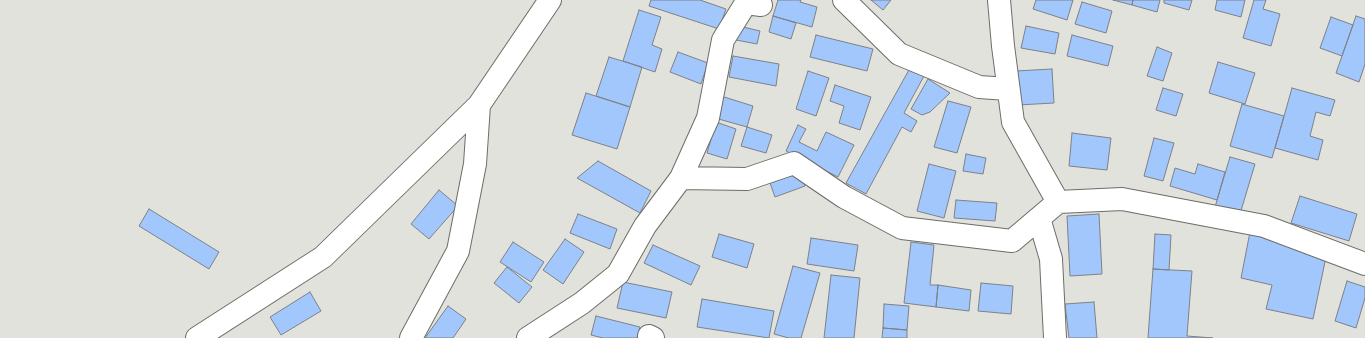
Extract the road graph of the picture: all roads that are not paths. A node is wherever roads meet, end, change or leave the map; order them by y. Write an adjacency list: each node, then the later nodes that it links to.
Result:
1 (550, 0): 6 (street)
2 (844, 0): 5 (street)
3 (999, 0): 5 (street)
4 (761, 5): 7 (street)
5 (1008, 89): 8 (street)
6 (479, 105): 11 (street); 12 (street)
7 (681, 178): 9 (street); 13 (street)
8 (1058, 202): 9 (street); 10 (street)
9 (1039, 218): 14 (street)
10 (1365, 264)
11 (197, 338)
12 (411, 338)
13 (528, 338)
14 (1055, 338)

